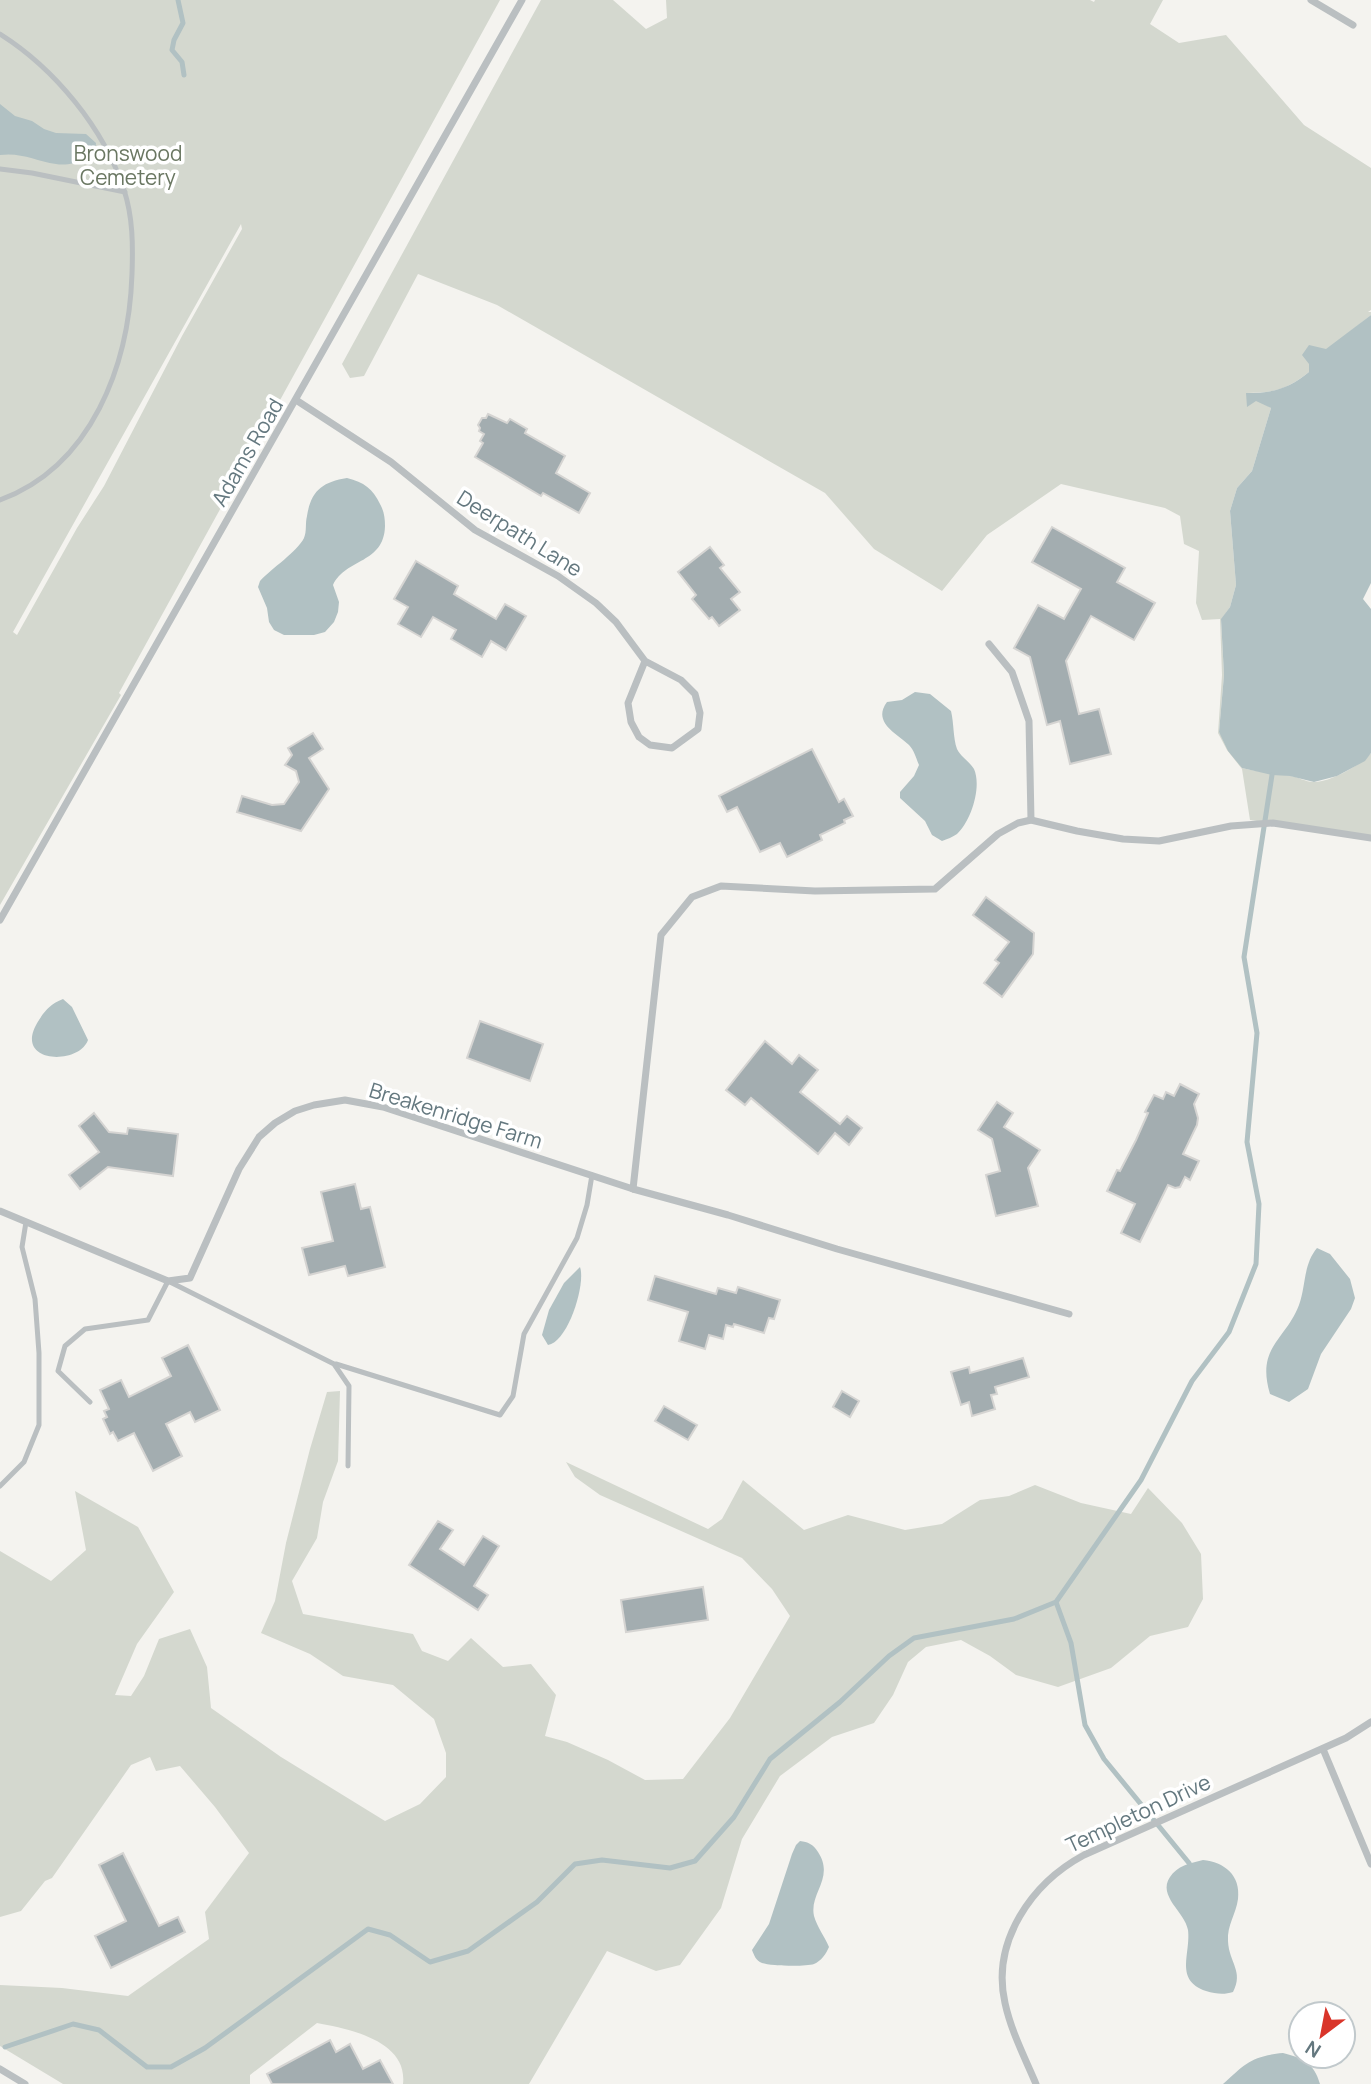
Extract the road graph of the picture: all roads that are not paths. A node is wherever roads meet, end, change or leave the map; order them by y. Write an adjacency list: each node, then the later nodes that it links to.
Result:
1 (522, 0): 7 (street, Adams Road)
2 (1311, 0): 3 (street)
3 (1353, 25)
4 (0, 34): 6 (lane)
5 (0, 169): 6 (lane)
6 (125, 192): 8 (lane)
7 (296, 400): 10 (street, Deerpath Lane); 13 (street, Adams Road)
8 (0, 500)
9 (989, 644): 11 (street)
10 (645, 661): 10 (street, Deerpath Lane)
11 (1031, 820): 12 (street); 15 (street)
12 (1371, 838)
13 (0, 920)
14 (592, 1175): 15 (street, Breakenridge Farm); 18 (street, Breakenridge Farm); 20 (lane)
15 (633, 1189): 19 (street, Breakenridge Farm)
16 (0, 1211): 17 (street)
17 (26, 1222): 18 (street); 23 (lane)
18 (168, 1281): 20 (lane); 21 (lane)
19 (1069, 1314)
20 (334, 1364): 22 (lane)
21 (90, 1402)
22 (348, 1466)
23 (0, 1486)
24 (1371, 1722): 25 (street, Templeton Drive)
25 (1323, 1749): 26 (street); 29 (street, Templeton Drive)
26 (1371, 1864)
27 (0, 2069): 28 (street)
28 (25, 2084)
29 (1036, 2084)

